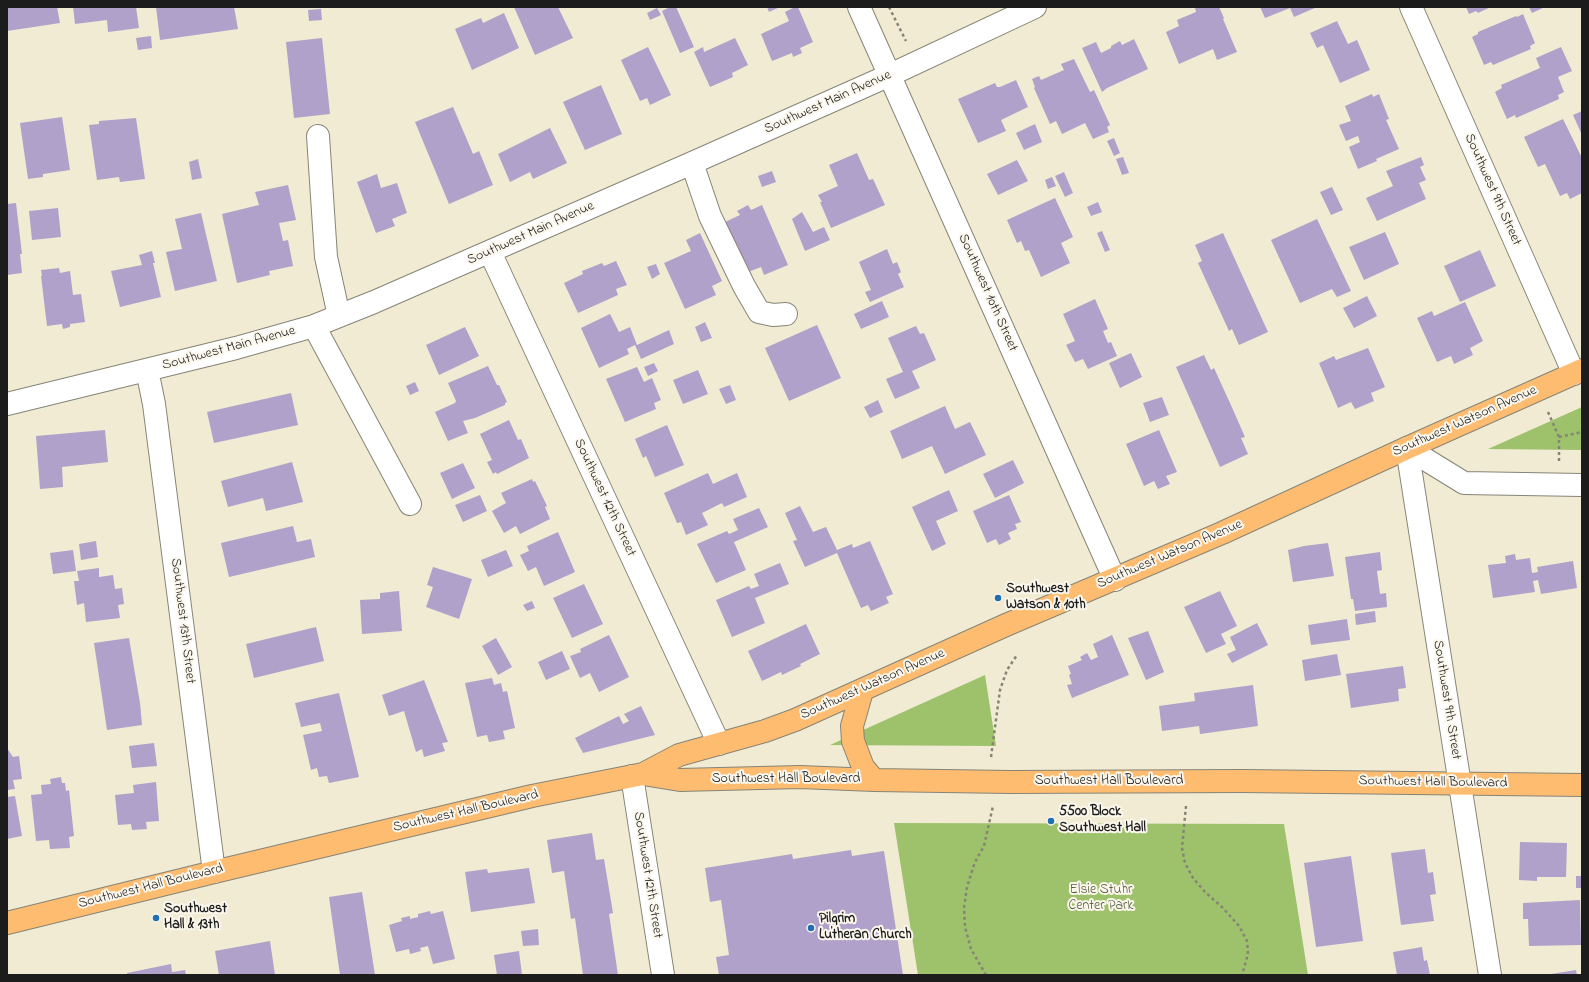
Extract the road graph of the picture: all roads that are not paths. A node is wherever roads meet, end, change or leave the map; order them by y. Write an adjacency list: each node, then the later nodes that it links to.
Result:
1 (859, 7): 4 (street, Southwest 10th Street)
2 (1035, 7): 4 (street, Southwest Main Avenue)
3 (1411, 7): 12 (street, Southwest 9th Street)
4 (890, 75): 6 (street, Southwest Main Avenue); 17 (street, Southwest 10th Street)
5 (318, 136): 9 (street)
6 (692, 163): 7 (street, Southwest Main Avenue); 8 (street)
7 (490, 252): 9 (street, Southwest Main Avenue); 19 (street, Southwest 12th Street)
8 (786, 314)
9 (339, 316): 10 (street, Southwest Main Avenue)
10 (314, 326): 11 (street, Southwest Main Avenue); 16 (street)
11 (147, 370): 13 (street, Southwest Main Avenue); 24 (street, Southwest 13th Street)
12 (1578, 372): 14 (main road, Southwest Watson Avenue)
13 (7, 404)
14 (1407, 448): 15 (street); 17 (main road, Southwest Watson Avenue); 22 (street, Southwest 9th Street)
15 (1582, 485)
16 (410, 504)
17 (1115, 580): 18 (main road, Southwest Watson Avenue)
18 (862, 691): 19 (main road, Southwest Watson Avenue); 21 (main road)
19 (719, 744): 20 (main road, Southwest Watson Avenue)
20 (637, 775): 21 (main road, Southwest Hall Boulevard); 24 (main road, Southwest Hall Boulevard); 26 (street, Southwest 12th Street)
21 (874, 780): 22 (main road, Southwest Hall Boulevard)
22 (1459, 784): 23 (main road, Southwest Hall Boulevard); 27 (street, Southwest 9th Street)
23 (1582, 785)
24 (214, 872): 25 (main road, Southwest Hall Boulevard)
25 (7, 923)
26 (663, 975)
27 (1490, 975)

